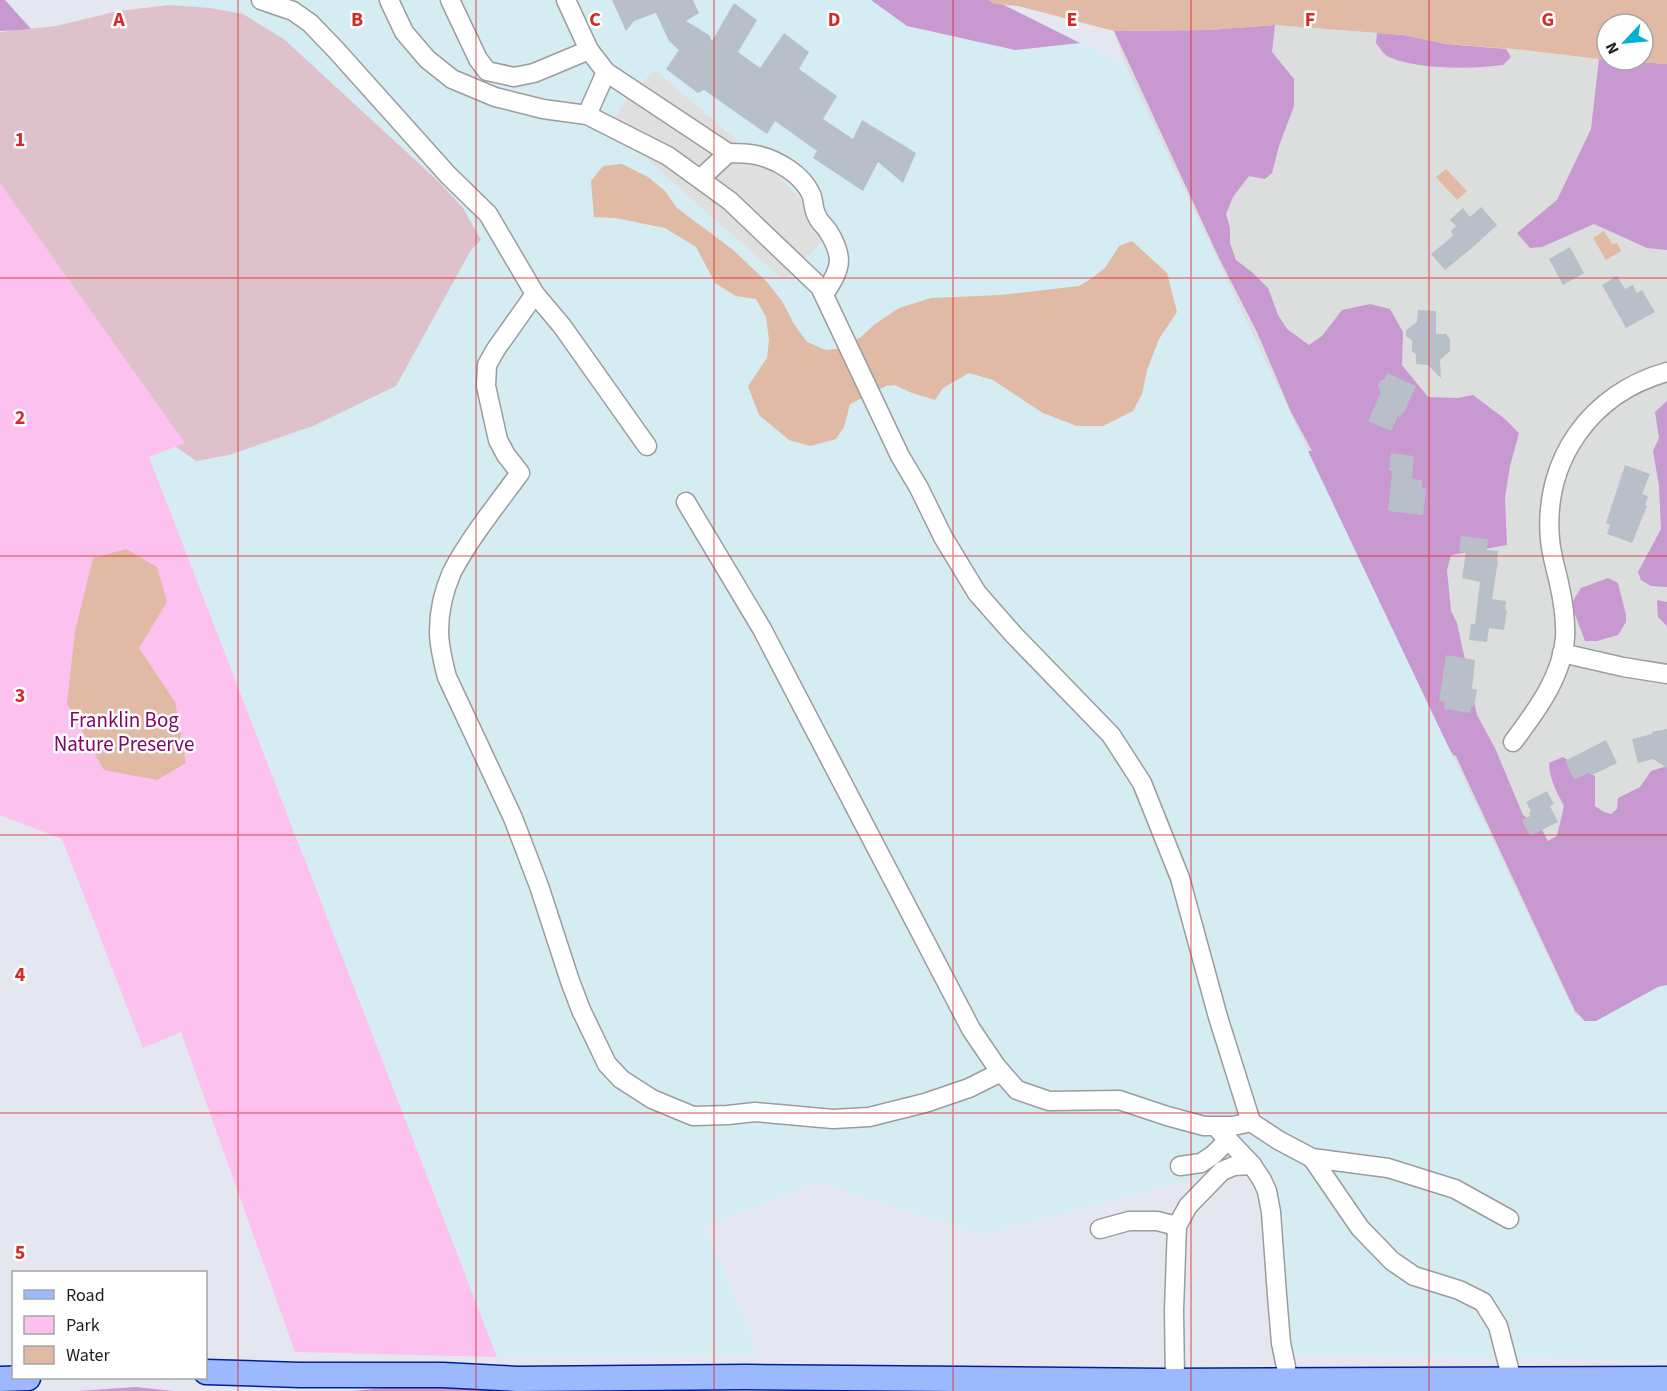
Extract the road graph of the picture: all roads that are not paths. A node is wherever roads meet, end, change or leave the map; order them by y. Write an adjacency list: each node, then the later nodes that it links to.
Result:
1 (261, 0): 10 (street)
2 (389, 0): 7 (street)
3 (450, 0): 5 (street)
4 (566, 0): 5 (street)
5 (589, 50): 6 (street)
6 (606, 72): 7 (street); 8 (street)
7 (587, 115): 9 (street)
8 (728, 153): 9 (street); 11 (street)
9 (700, 179): 11 (street)
10 (535, 294): 13 (street); 18 (street)
11 (825, 294): 19 (street)
12 (1667, 372): 15 (street)
13 (647, 446)
14 (686, 502): 18 (street)
15 (1562, 653): 16 (street); 17 (street)
16 (1667, 674)
17 (1513, 742)
18 (1001, 1072): 20 (street)
19 (1251, 1122): 20 (street); 21 (street)
20 (1222, 1133): 22 (street); 23 (street)
21 (1312, 1158): 24 (street); 33 (street)
22 (1180, 1166)
23 (1252, 1166): 25 (street); 27 (street)
24 (1509, 1219)
25 (1177, 1226): 26 (street); 31 (street)
26 (1100, 1229)
27 (1286, 1366)
28 (207, 1372): 29 (main road)
29 (339, 1383): 31 (main road)
30 (1651, 1383): 33 (main road)
31 (1167, 1384): 32 (main road)
32 (1414, 1385): 33 (main road)
33 (1512, 1385)

